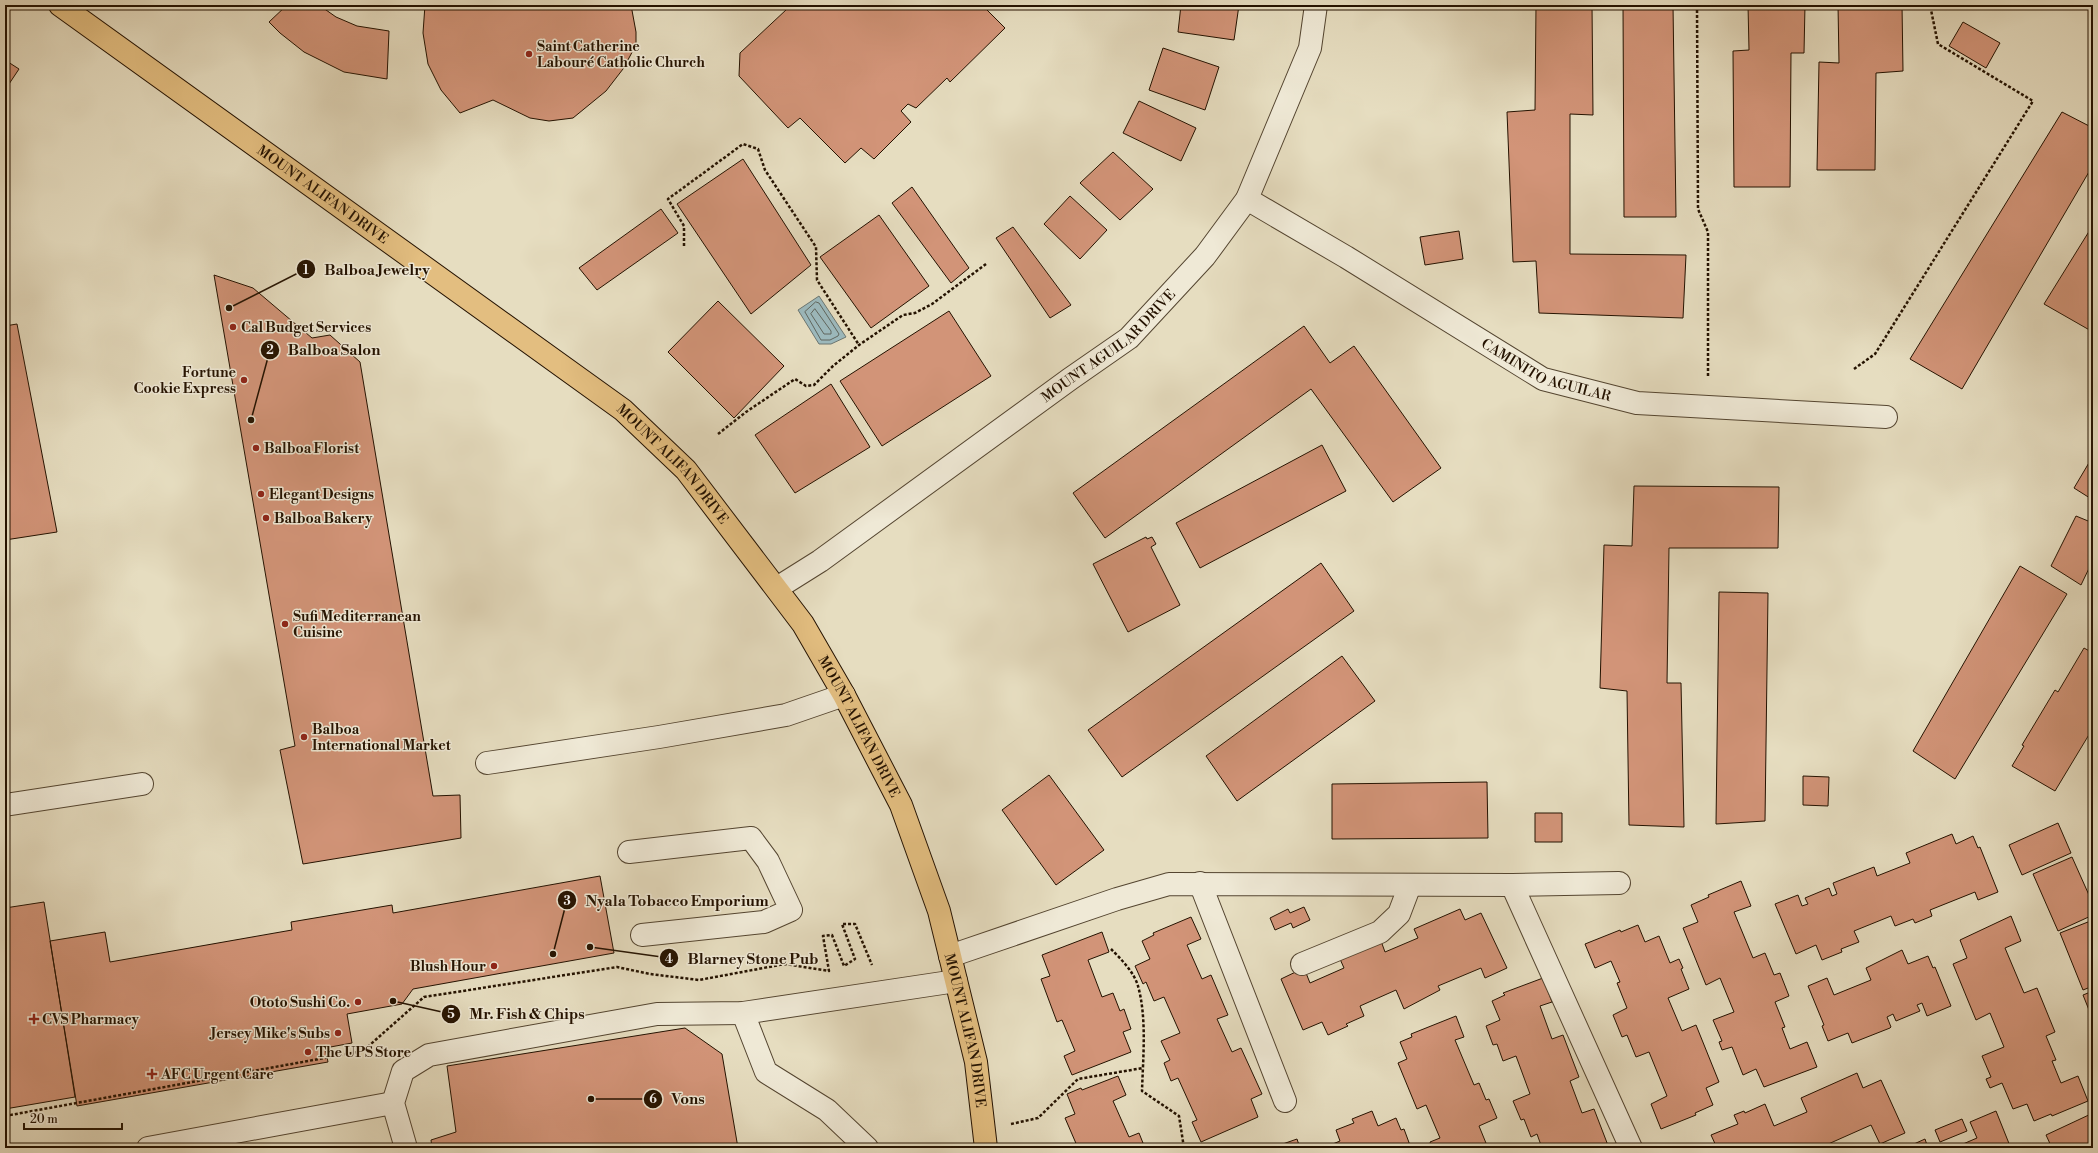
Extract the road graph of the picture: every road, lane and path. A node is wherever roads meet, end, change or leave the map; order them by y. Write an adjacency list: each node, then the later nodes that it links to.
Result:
1 (60, 5): 13 (main road, MOUNT ALIFAN DRIVE)
2 (1316, 5): 5 (street, MOUNT AGUILAR DRIVE)
3 (1697, 5): 10 (path)
4 (1930, 5): 9 (path)
5 (1247, 199): 10 (street, CAMINITO AGUILAR); 13 (street, MOUNT AGUILAR DRIVE)
6 (684, 246): 8 (path)
7 (986, 264): 8 (path)
8 (859, 345): 12 (path)
9 (1854, 369)
10 (1710, 407): 11 (street, CAMINITO AGUILAR)
11 (1886, 417)
12 (718, 434)
13 (777, 588): 14 (main road, MOUNT ALIFAN DRIVE)
14 (844, 695): 15 (street); 25 (main road, MOUNT ALIFAN DRIVE)
15 (487, 763)
16 (142, 784): 17 (street)
17 (5, 806)
18 (628, 852): 23 (street)
19 (1200, 883): 21 (street); 25 (street); 31 (street)
20 (1619, 883): 22 (street)
21 (1410, 885): 22 (street); 27 (street)
22 (1512, 885): 39 (street)
23 (642, 934)
24 (1111, 949): 30 (path)
25 (950, 956): 28 (main road, MOUNT ALIFAN DRIVE)
26 (878, 964): 33 (path)
27 (1302, 964)
28 (956, 981): 29 (street); 34 (main road, MOUNT ALIFAN DRIVE)
29 (743, 1013): 32 (street); 37 (street)
30 (1143, 1068): 34 (path); 38 (path)
31 (1285, 1101)
32 (393, 1103): 35 (street); 36 (street)
33 (5, 1116)
34 (985, 1139)
35 (148, 1148)
36 (406, 1148)
37 (867, 1148)
38 (1184, 1148)
39 (1631, 1148)

